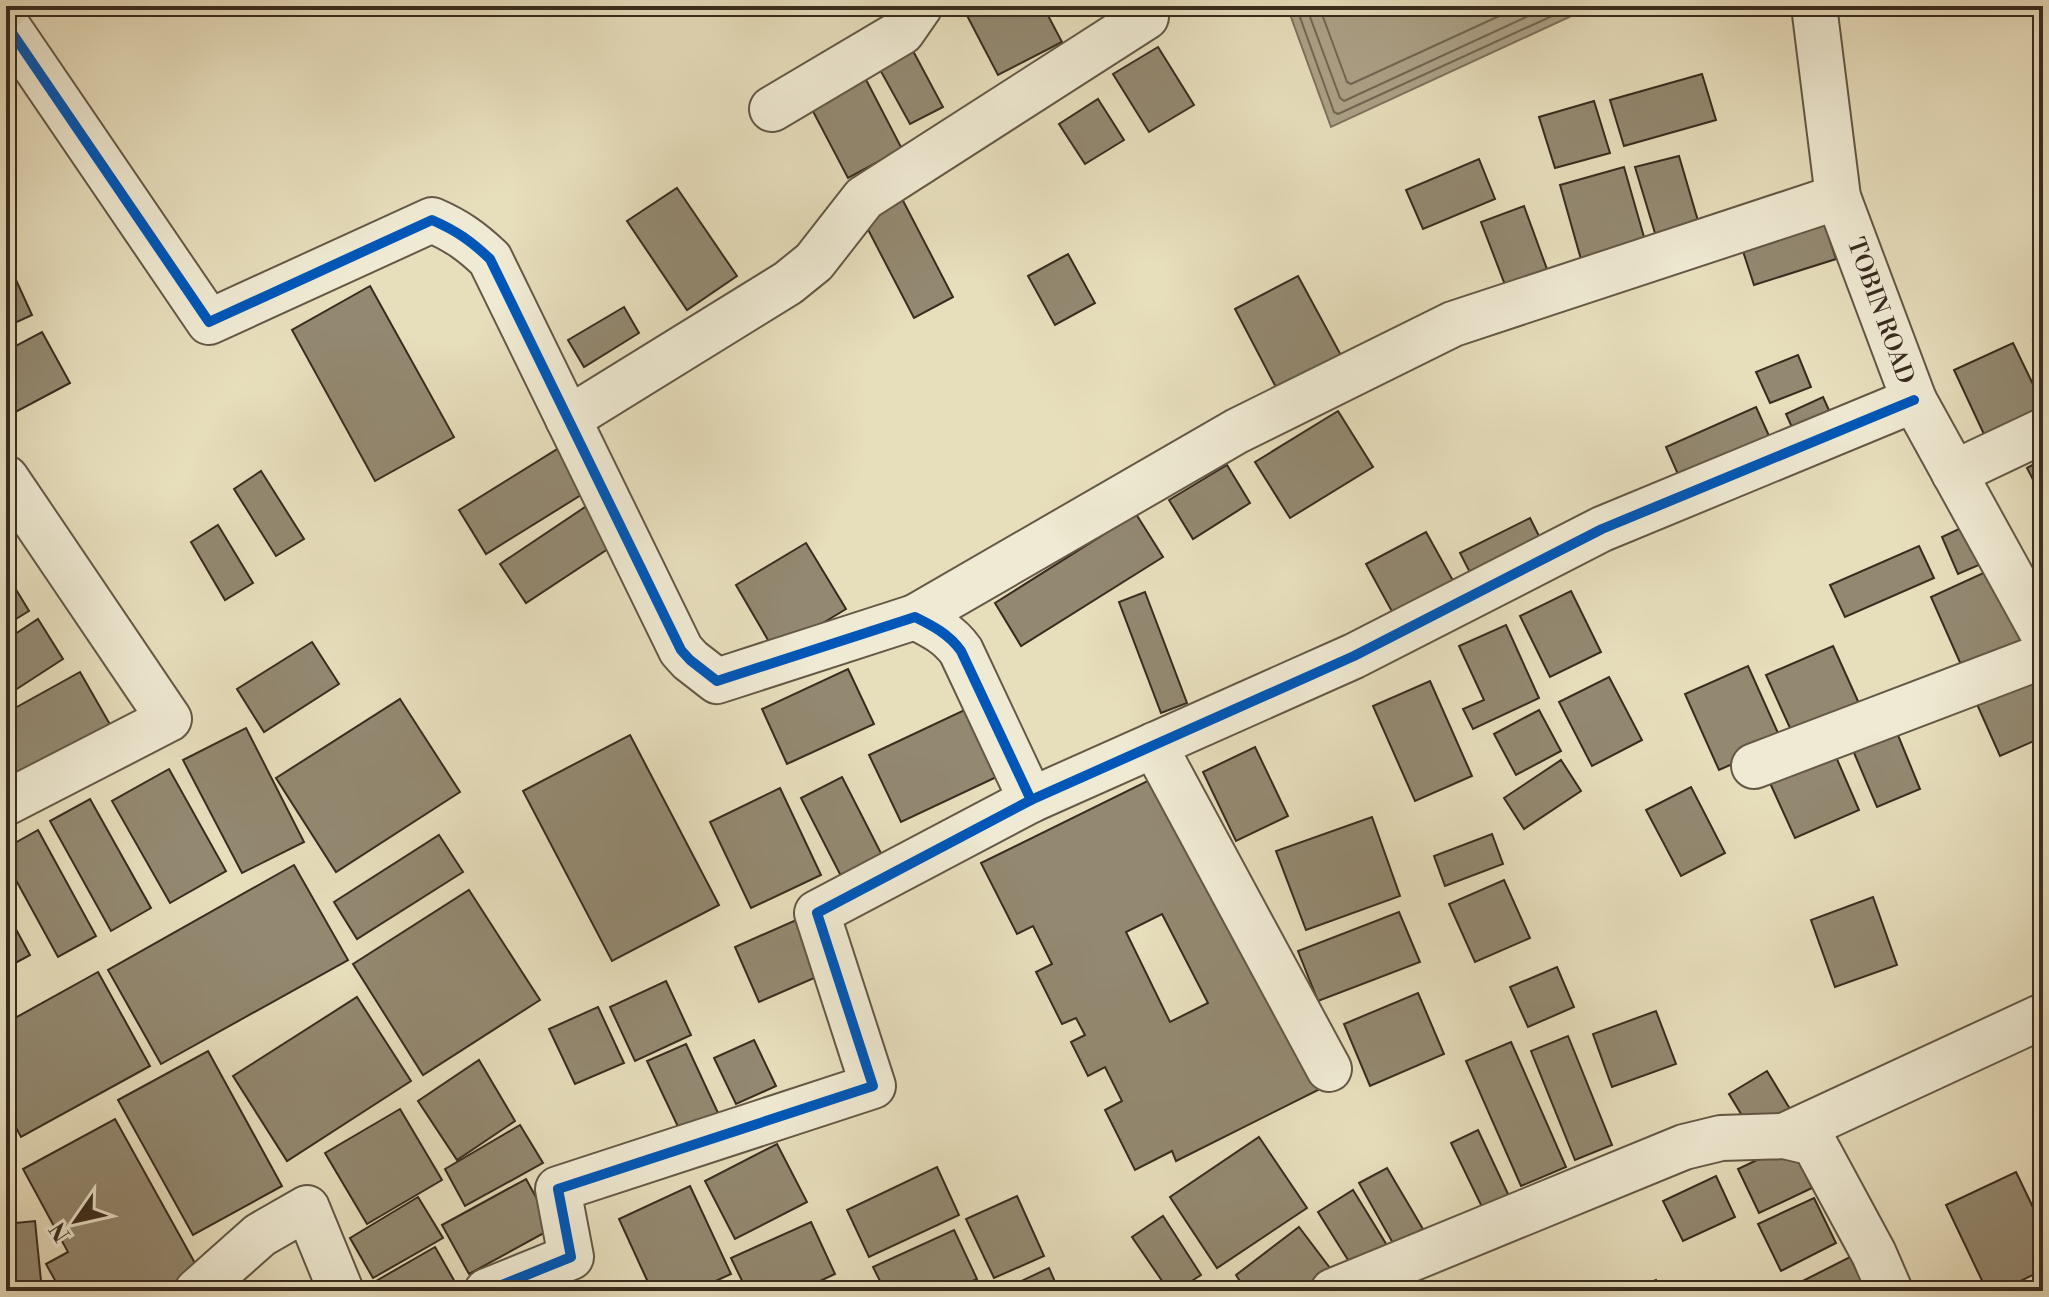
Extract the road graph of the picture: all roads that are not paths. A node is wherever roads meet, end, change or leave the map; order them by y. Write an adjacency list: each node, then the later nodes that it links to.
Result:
1 (920, 6): 5 (street)
2 (1144, 6): 8 (street)
3 (1814, 6): 6 (street, TOBIN ROAD)
4 (6, 24): 8 (street)
5 (772, 109)
6 (1838, 197): 7 (street, TOBIN ROAD); 12 (street)
7 (1914, 400): 10 (street, TOBIN ROAD); 15 (street)
8 (568, 419): 12 (street)
9 (2043, 431): 10 (street)
10 (1954, 473): 13 (street, TOBIN ROAD)
11 (6, 478): 18 (street)
12 (915, 617): 17 (street)
13 (2043, 634)
14 (2043, 656): 16 (street)
15 (1154, 745): 17 (street); 20 (street)
16 (1754, 766)
17 (1031, 800): 24 (street)
18 (6, 803)
19 (2043, 1016): 21 (street)
20 (1329, 1069)
21 (1784, 1136): 25 (street); 26 (street)
22 (197, 1291): 23 (street)
23 (341, 1291)
24 (487, 1291)
25 (1333, 1291)
26 (1890, 1291)

